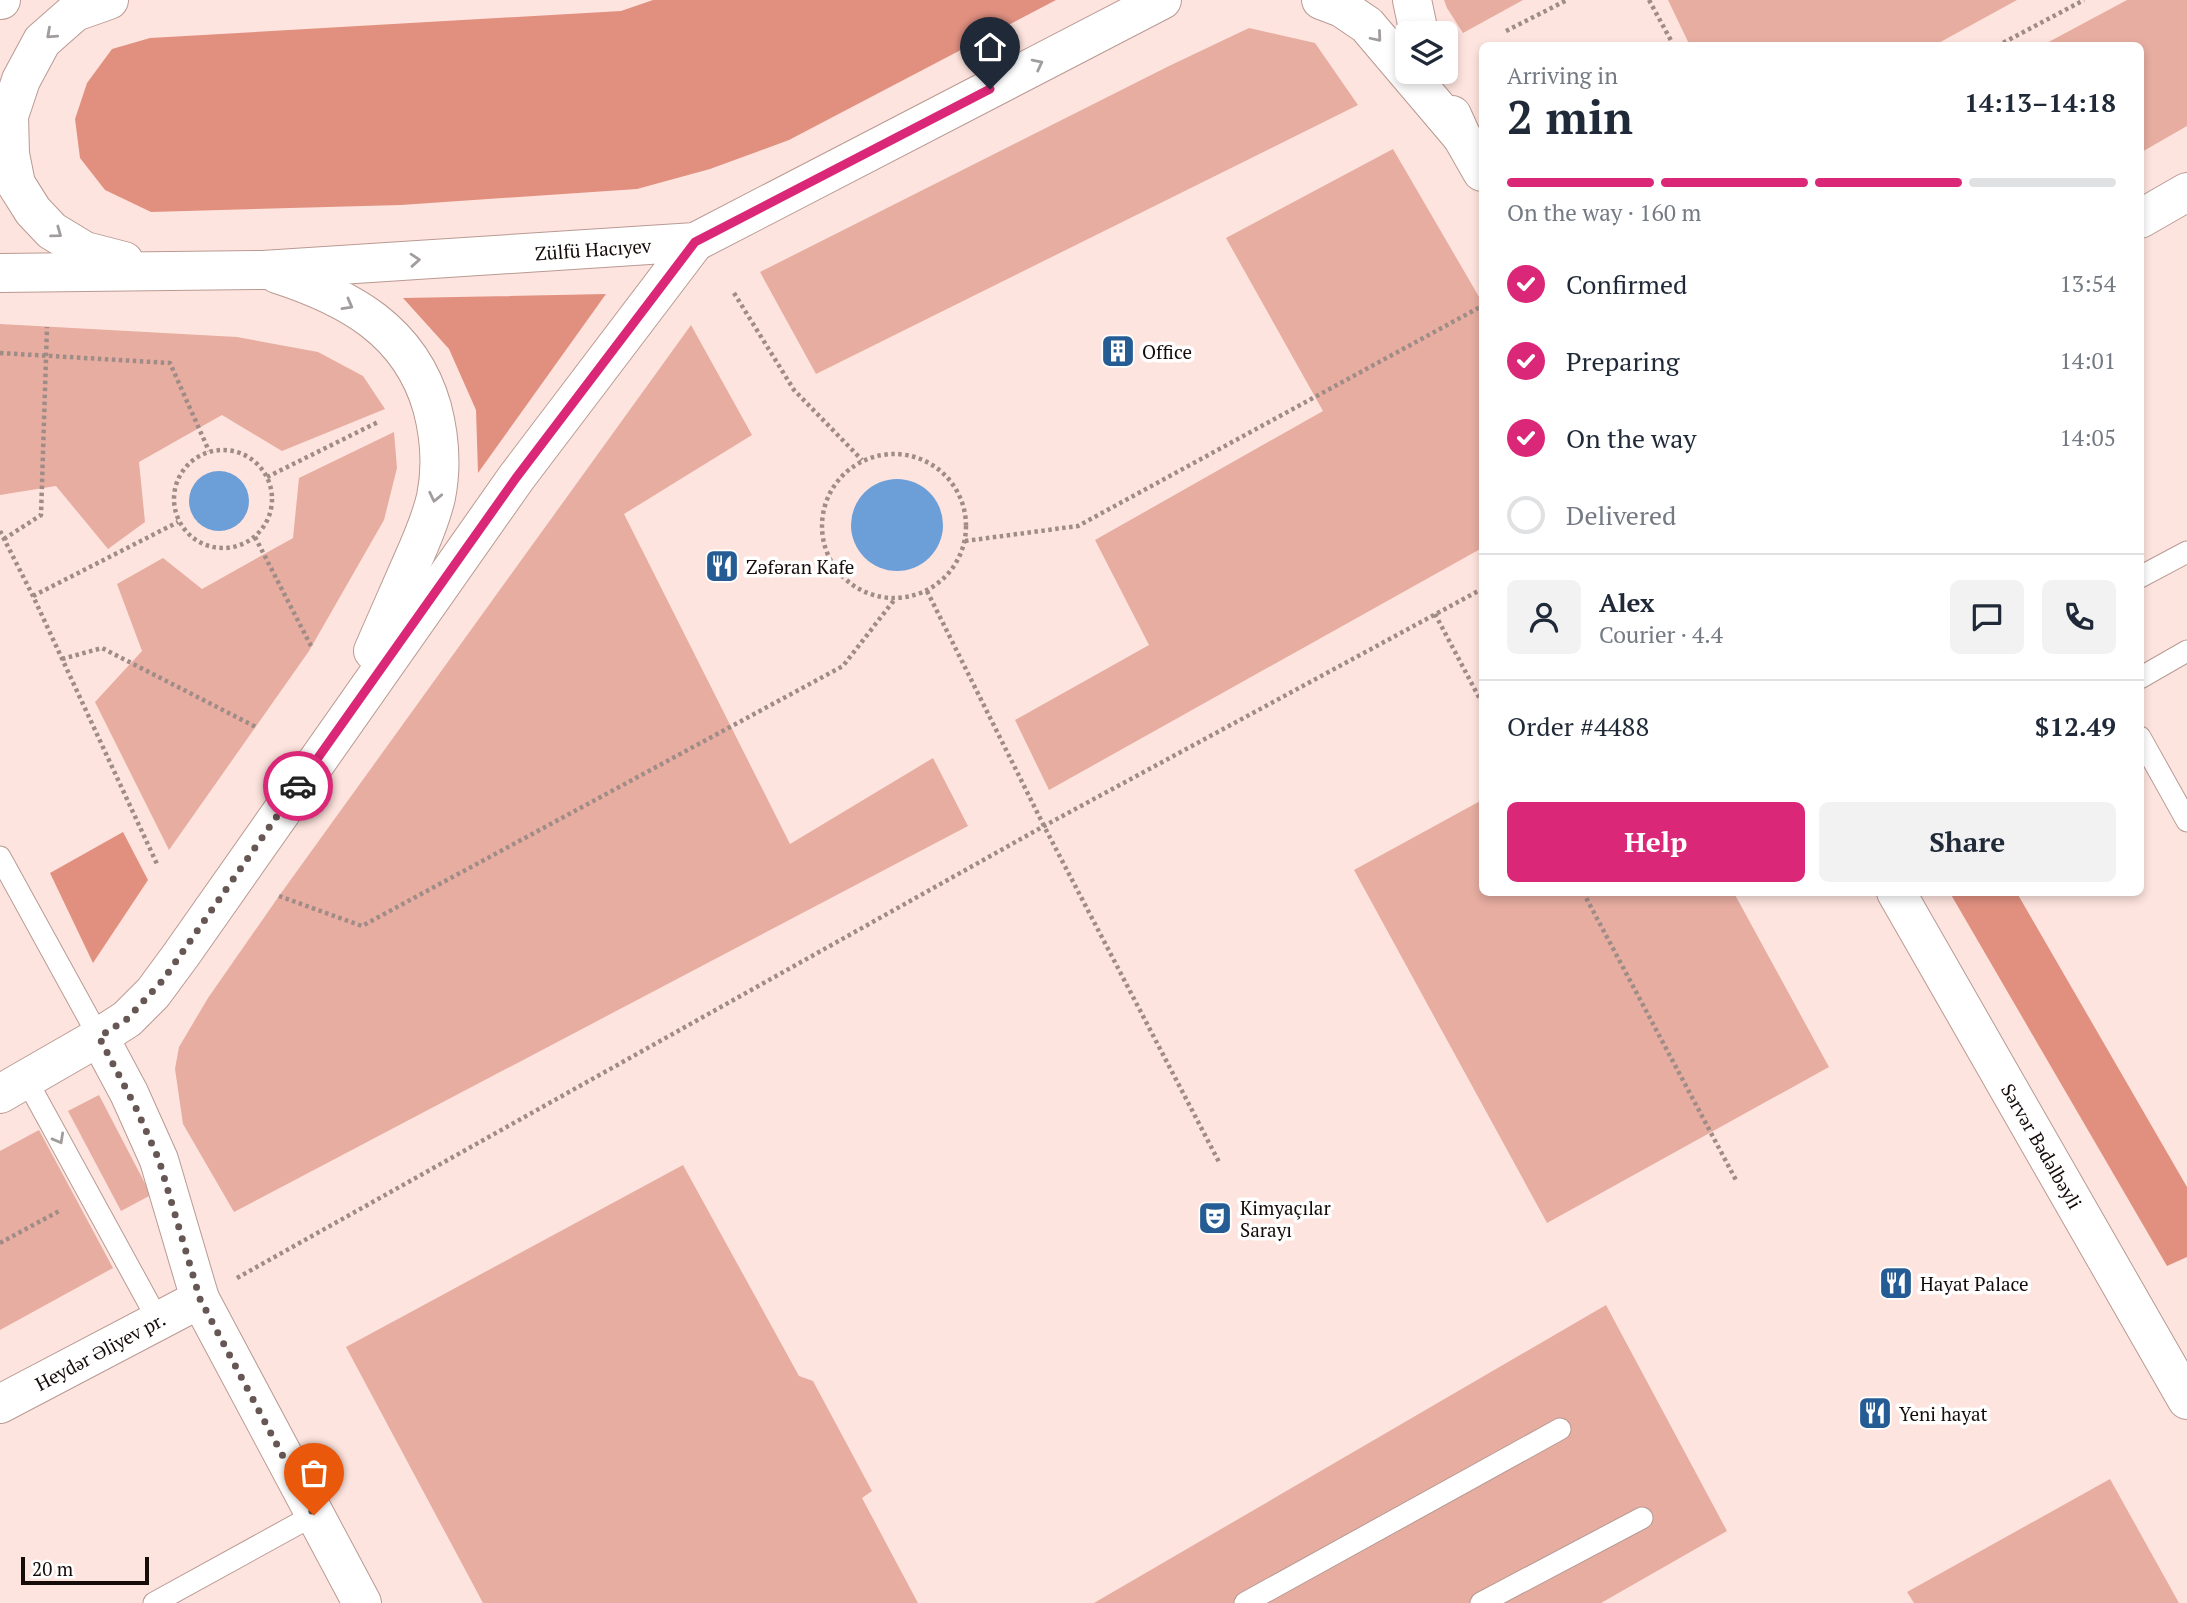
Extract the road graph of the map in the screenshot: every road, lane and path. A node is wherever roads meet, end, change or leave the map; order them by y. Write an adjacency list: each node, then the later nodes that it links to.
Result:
1 (109, 0): 18 (main road, one-way to 18)
2 (1162, 0): 17 (main road, Zülfü Hacıyev, one-way to 2)
3 (1321, 0): 13 (main road, one-way to 13)
4 (1412, 0): 8 (main road)
5 (1567, 0): 9 (path)
6 (1649, 0): 10 (path)
7 (2084, 0): 11 (path)
8 (1416, 21)
9 (1506, 31)
10 (1672, 42)
11 (2005, 42)
12 (1438, 84): 13 (main road)
13 (1462, 136): 14 (main road)
14 (1479, 167)
15 (2187, 192): 16 (main road)
16 (2144, 217)
17 (695, 242): 19 (main road, Zülfü Hacıyev, one-way to 17); 47 (main road)
18 (176, 270): 19 (main road, Zülfü Hacıyev); 20 (main road)
19 (263, 270): 47 (main road, one-way to 47)
20 (0, 273)
21 (734, 293): 28 (path)
22 (1479, 308): 34 (path)
23 (47, 327): 25 (path)
24 (0, 353): 25 (path)
25 (45, 356): 27 (path); 33 (path)
26 (378, 422): 29 (path)
27 (209, 451): 29 (path); 30 (path)
28 (862, 460): 34 (path); 40 (path)
29 (267, 477): 32 (path)
30 (178, 522): 32 (path); 39 (path)
31 (0, 531): 33 (path)
32 (255, 537): 42 (path)
33 (4, 539): 39 (path)
34 (965, 541): 37 (path)
35 (2187, 552): 36 (lane)
36 (2144, 576)
37 (926, 591): 40 (path); 51 (path)
38 (1479, 591): 41 (path)
39 (33, 596): 44 (path)
40 (895, 599): 54 (path)
41 (1435, 614): 46 (path); 51 (path)
42 (311, 646)
43 (2187, 651): 45 (lane)
44 (62, 659): 48 (path); 53 (path)
45 (2144, 676)
46 (1479, 697)
47 (342, 724): 57 (main road)
48 (256, 727)
49 (2144, 744): 50 (lane)
50 (2187, 821)
51 (1044, 827): 59 (path); 63 (path)
52 (0, 857): 57 (lane)
53 (157, 863)
54 (279, 895)
55 (1585, 896): 60 (path)
56 (1898, 896): 65 (main road, Sərvər Bədəlbəyli)
57 (99, 1037): 58 (main road); 63 (main road)
58 (13, 1086): 64 (lane, one-way to 64)
59 (1219, 1162)
60 (1737, 1182)
61 (66, 1207): 62 (path)
62 (0, 1243)
63 (200, 1299): 64 (main road, Heydər Əliyev pr.); 69 (main road)
64 (158, 1321): 67 (main road, Heydər Əliyev pr.)
65 (2177, 1358): 66 (main road, Sərvər Bədəlbəyli)
66 (2187, 1400)
67 (0, 1404)
68 (1560, 1429): 73 (lane)
69 (314, 1515): 71 (lane); 72 (main road)
70 (1642, 1518): 74 (lane)
71 (154, 1603)
72 (362, 1603)
73 (1245, 1603)
74 (1481, 1603)

